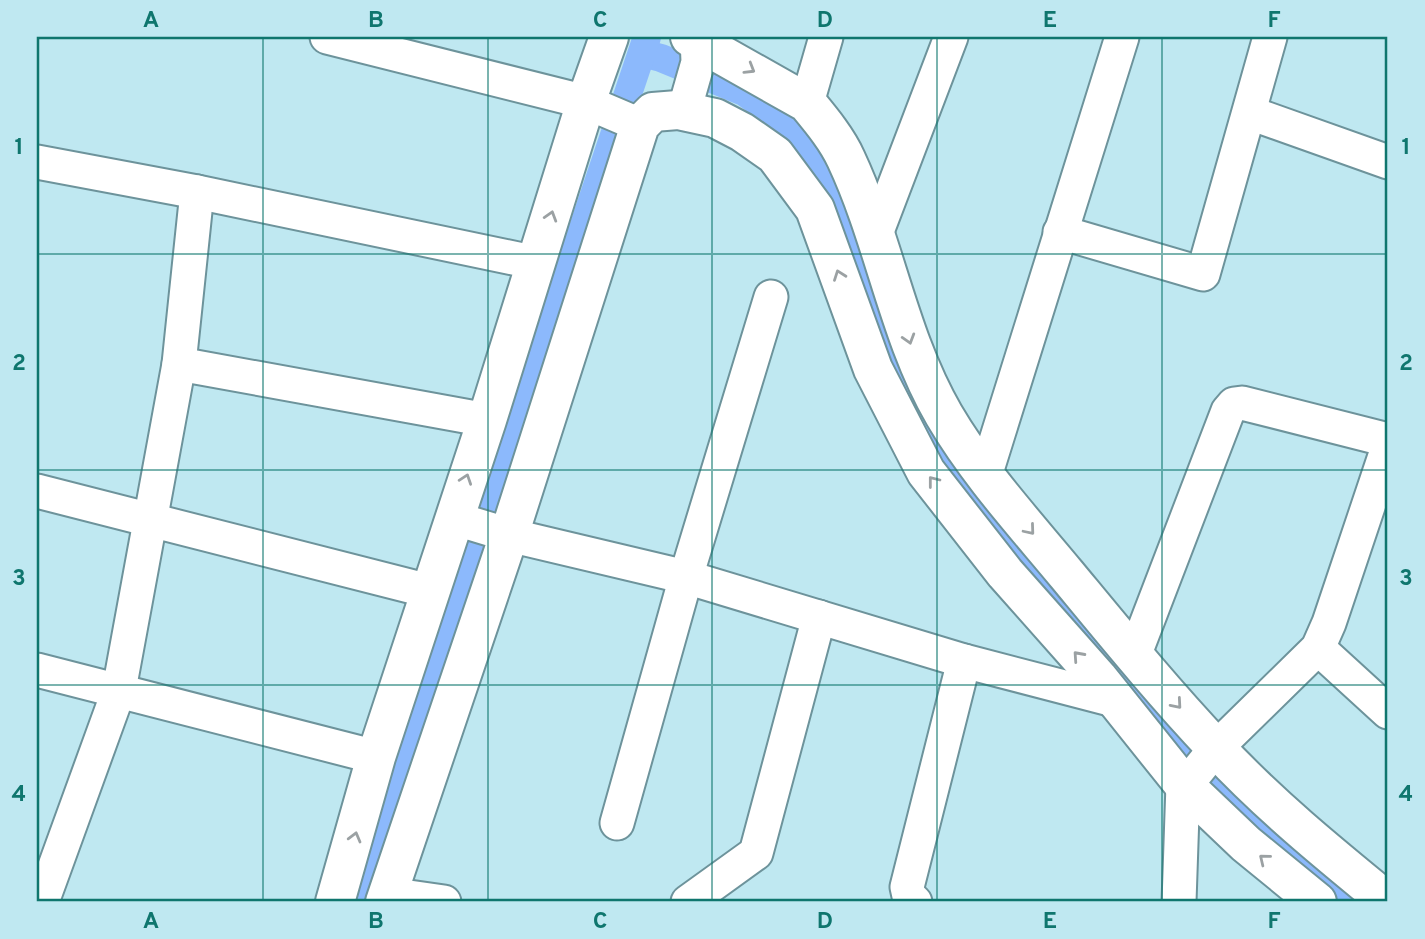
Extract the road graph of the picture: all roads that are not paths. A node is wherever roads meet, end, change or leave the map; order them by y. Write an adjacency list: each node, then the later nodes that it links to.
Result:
1 (327, 37): 10 (street)
2 (609, 37): 10 (main road)
3 (825, 37): 8 (street)
4 (951, 37): 15 (street)
5 (1122, 37): 14 (street)
6 (1270, 37): 9 (street)
7 (693, 61): 8 (main road, one-way to 8); 10 (main road); 34 (main road, one-way to 7)
8 (807, 103): 15 (main road)
9 (1250, 113): 12 (street); 14 (street)
10 (615, 115): 16 (main road, one-way to 10); 25 (main road)
11 (37, 162): 13 (street)
12 (1388, 162)
13 (197, 192): 16 (street); 18 (street)
14 (1060, 232): 22 (street)
15 (876, 234): 22 (main road, one-way to 22)
16 (537, 263): 19 (main road)
17 (771, 297): 26 (street)
18 (179, 364): 19 (street); 24 (street)
19 (487, 420): 25 (main road, one-way to 19)
20 (1388, 439): 30 (street)
21 (1388, 447): 29 (street)
22 (985, 476): 30 (main road, one-way to 30)
23 (37, 491): 24 (street)
24 (152, 522): 27 (street); 33 (street)
25 (481, 527): 26 (street); 27 (main road); 39 (main road)
26 (686, 577): 28 (street); 38 (street)
27 (429, 591): 36 (main road)
28 (819, 617): 31 (street); 43 (street)
29 (1318, 648): 35 (street); 37 (street)
30 (1134, 656): 37 (main road, one-way to 37)
31 (964, 661): 34 (street); 44 (street)
32 (37, 670): 33 (street)
33 (119, 690): 36 (street); 40 (street)
34 (1114, 700): 37 (main road)
35 (1388, 712)
36 (376, 757): 41 (main road, one-way to 36)
37 (1201, 766): 45 (street); 46 (main road, one-way to 37); 47 (main road)
38 (617, 823)
39 (387, 898): 42 (street)
40 (42, 902)
41 (335, 902)
42 (444, 902)
43 (688, 902)
44 (915, 902)
45 (1179, 902)
46 (1317, 902)
47 (1388, 902)

